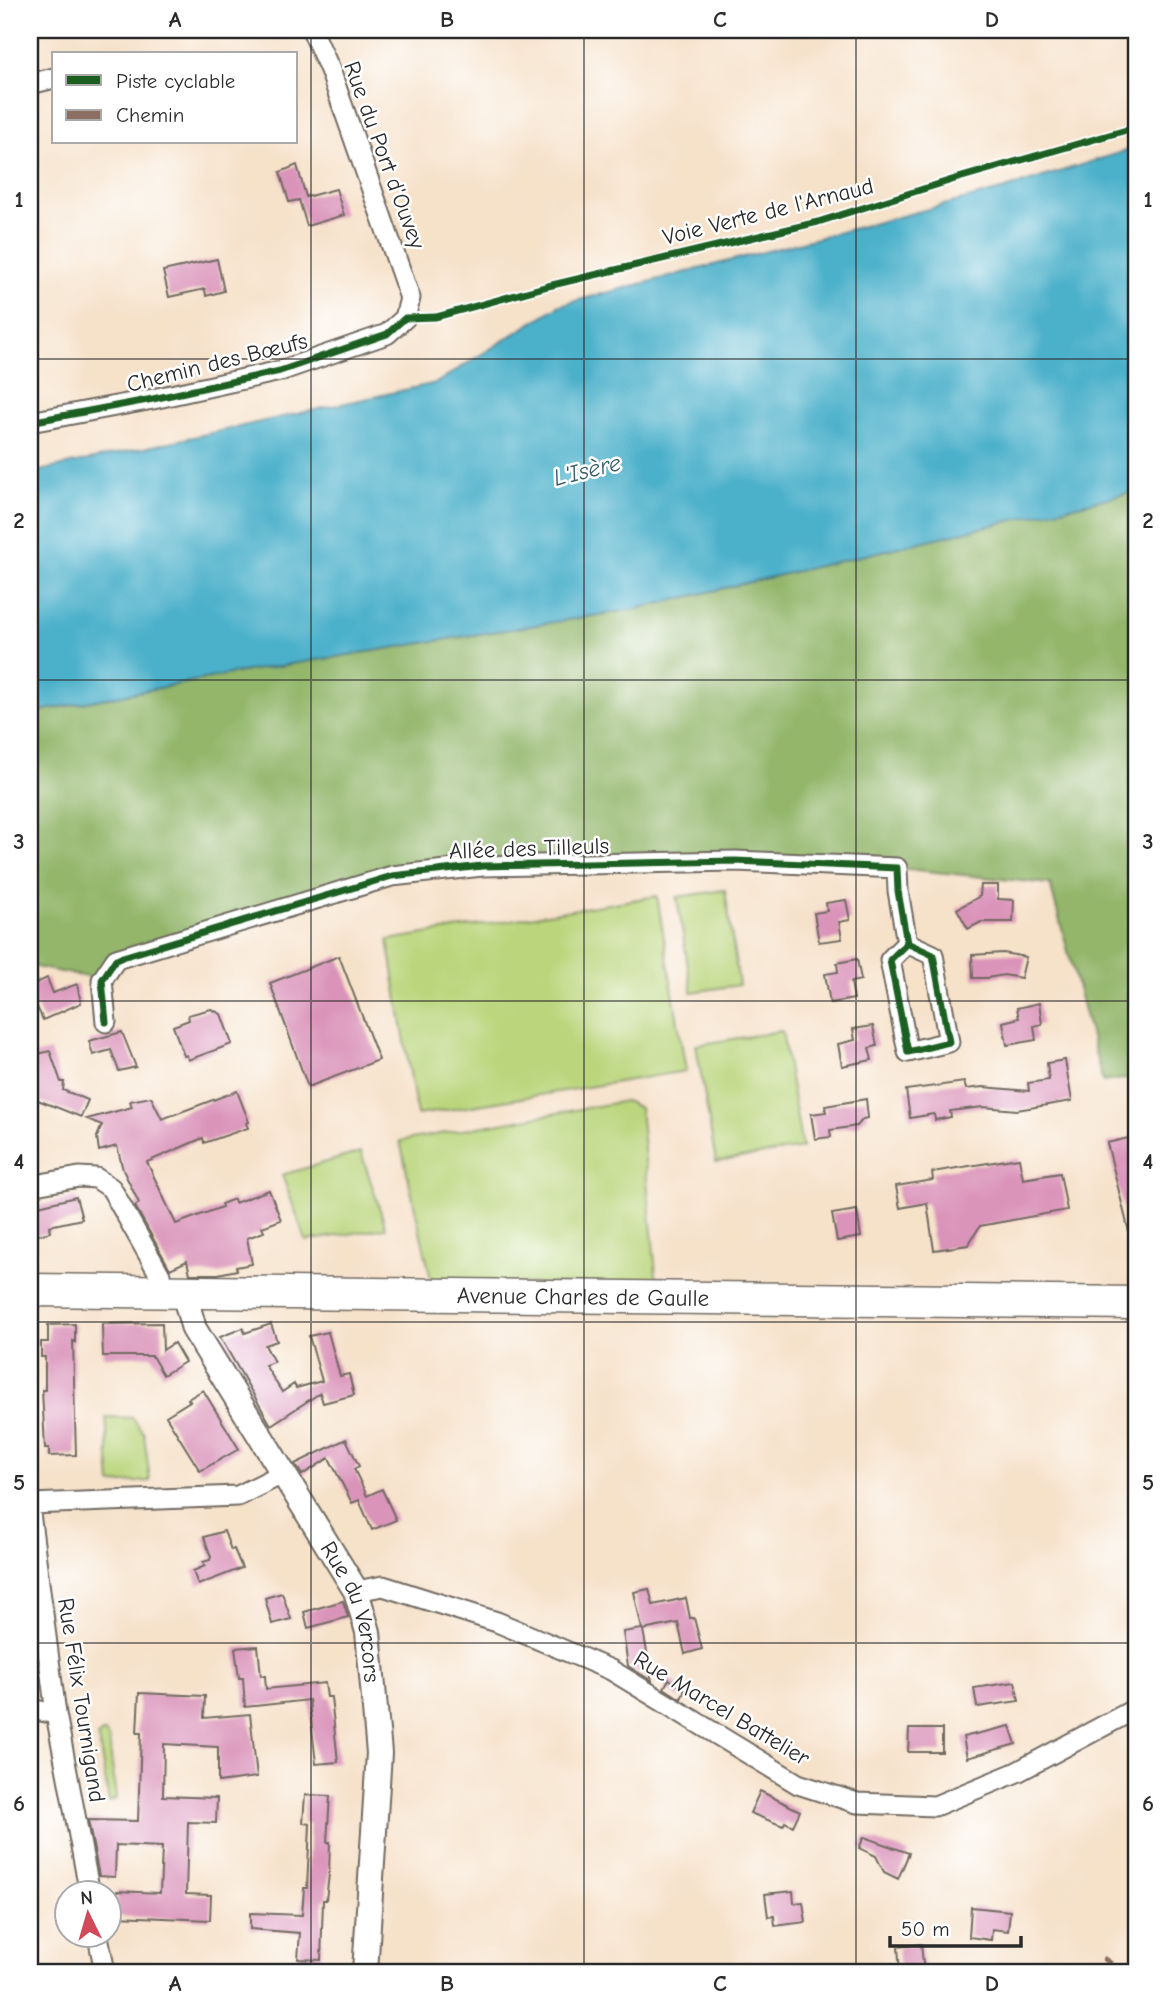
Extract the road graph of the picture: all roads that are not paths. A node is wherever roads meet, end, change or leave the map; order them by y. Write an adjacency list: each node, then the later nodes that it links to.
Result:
1 (312, 30): 4 (street, Rue du Port d'Ouvey)
2 (52, 78): 3 (street)
3 (30, 84)
4 (410, 298): 5 (street, Chemin des Bœufs)
5 (30, 422)
6 (907, 943): 6 (street); 7 (street, Allée des Tilleuls)
7 (106, 1023)
8 (30, 1186): 10 (street)
9 (30, 1290): 10 (main road, Avenue Charles de Gaulle)
10 (173, 1292): 11 (main road, Avenue Charles de Gaulle); 12 (street, Rue du Vercors)
11 (1137, 1303)
12 (282, 1474): 13 (street); 15 (street, Rue du Vercors)
13 (30, 1504)
14 (30, 1513): 18 (street, Rue Félix Tournigand)
15 (356, 1591): 16 (street, Rue Marcel Battelier); 22 (street, Rue du Vercors)
16 (1137, 1708)
17 (30, 1709): 18 (street)
18 (56, 1714): 19 (street, Rue Félix Tournigand)
19 (87, 1880)
20 (101, 1950): 21 (street)
21 (105, 1972)
22 (365, 1972)

